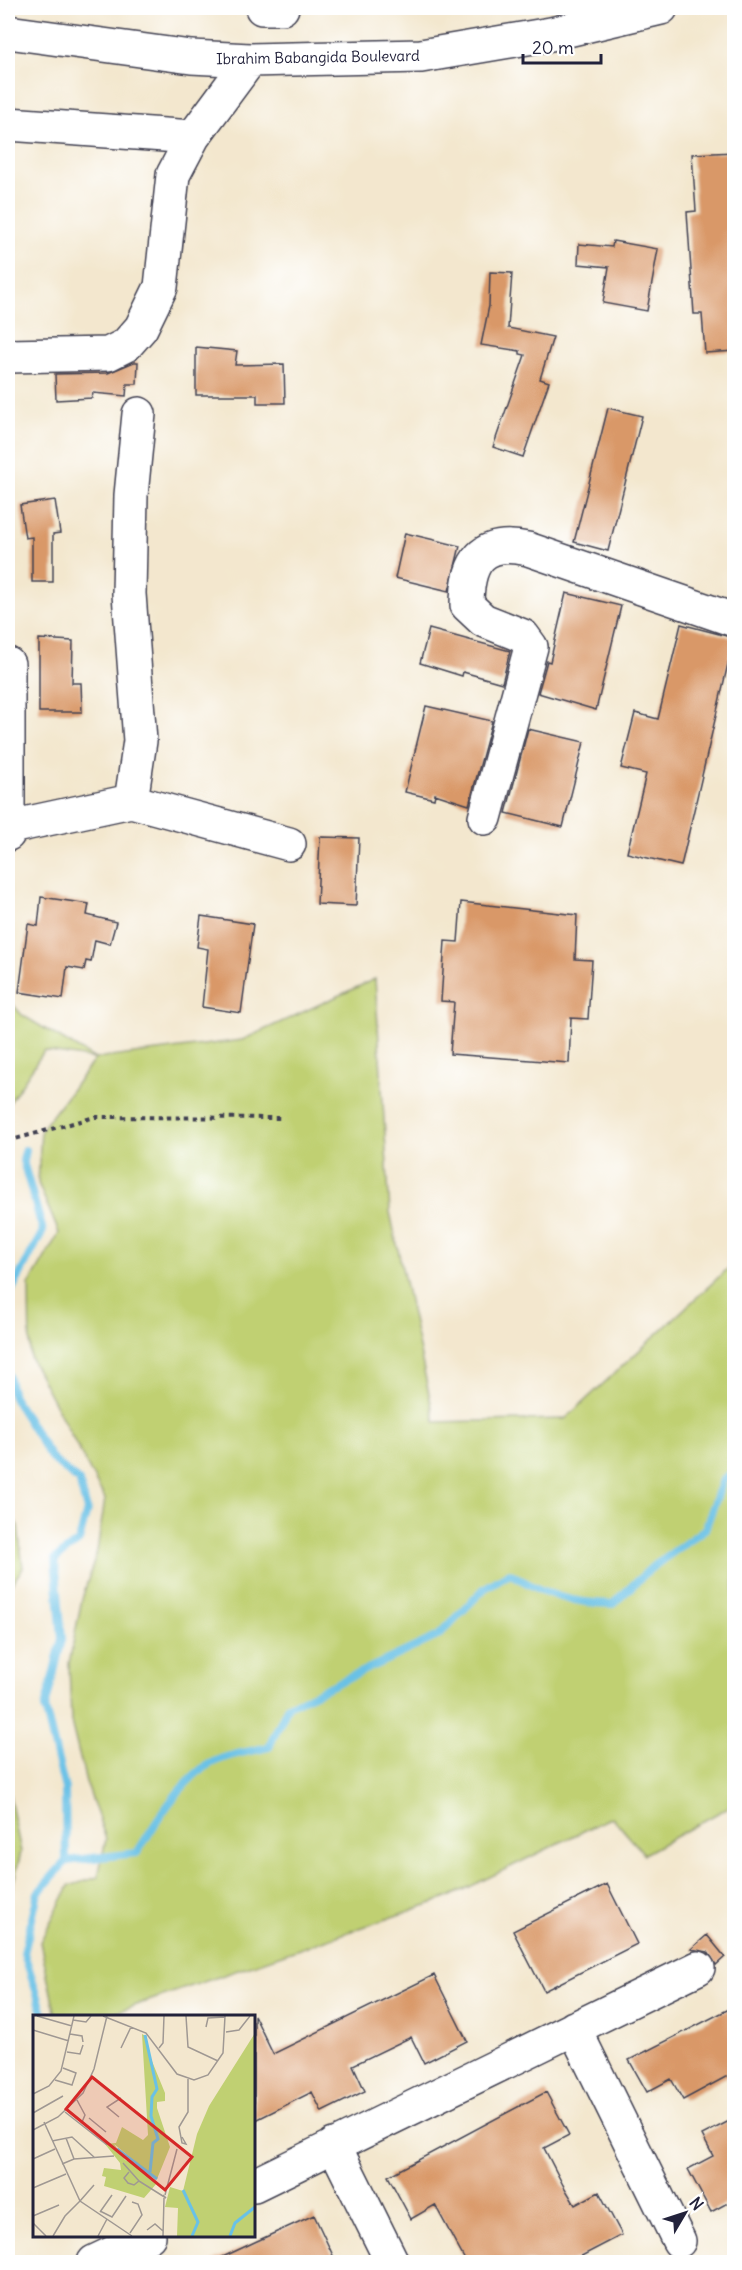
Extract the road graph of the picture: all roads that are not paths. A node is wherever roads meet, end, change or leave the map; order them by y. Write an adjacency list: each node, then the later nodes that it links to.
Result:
1 (262, 8): 2 (street)
2 (282, 8)
3 (661, 8): 5 (street, Ibrahim Babangida Boulevard)
4 (8, 32): 5 (street, Ibrahim Babangida Boulevard)
5 (250, 60): 7 (street)
6 (8, 124): 7 (street)
7 (193, 137): 8 (street)
8 (8, 356)
9 (139, 414): 12 (street)
10 (735, 620): 13 (street)
11 (8, 664): 14 (street)
12 (131, 801): 14 (street); 15 (street)
13 (485, 818)
14 (9, 831)
15 (289, 844)
16 (698, 1968): 17 (street)
17 (574, 2028): 18 (street); 21 (street)
18 (334, 2145): 19 (street); 23 (street)
19 (255, 2184)
20 (145, 2237): 22 (street)
21 (679, 2241)
22 (94, 2262)
23 (392, 2262)

